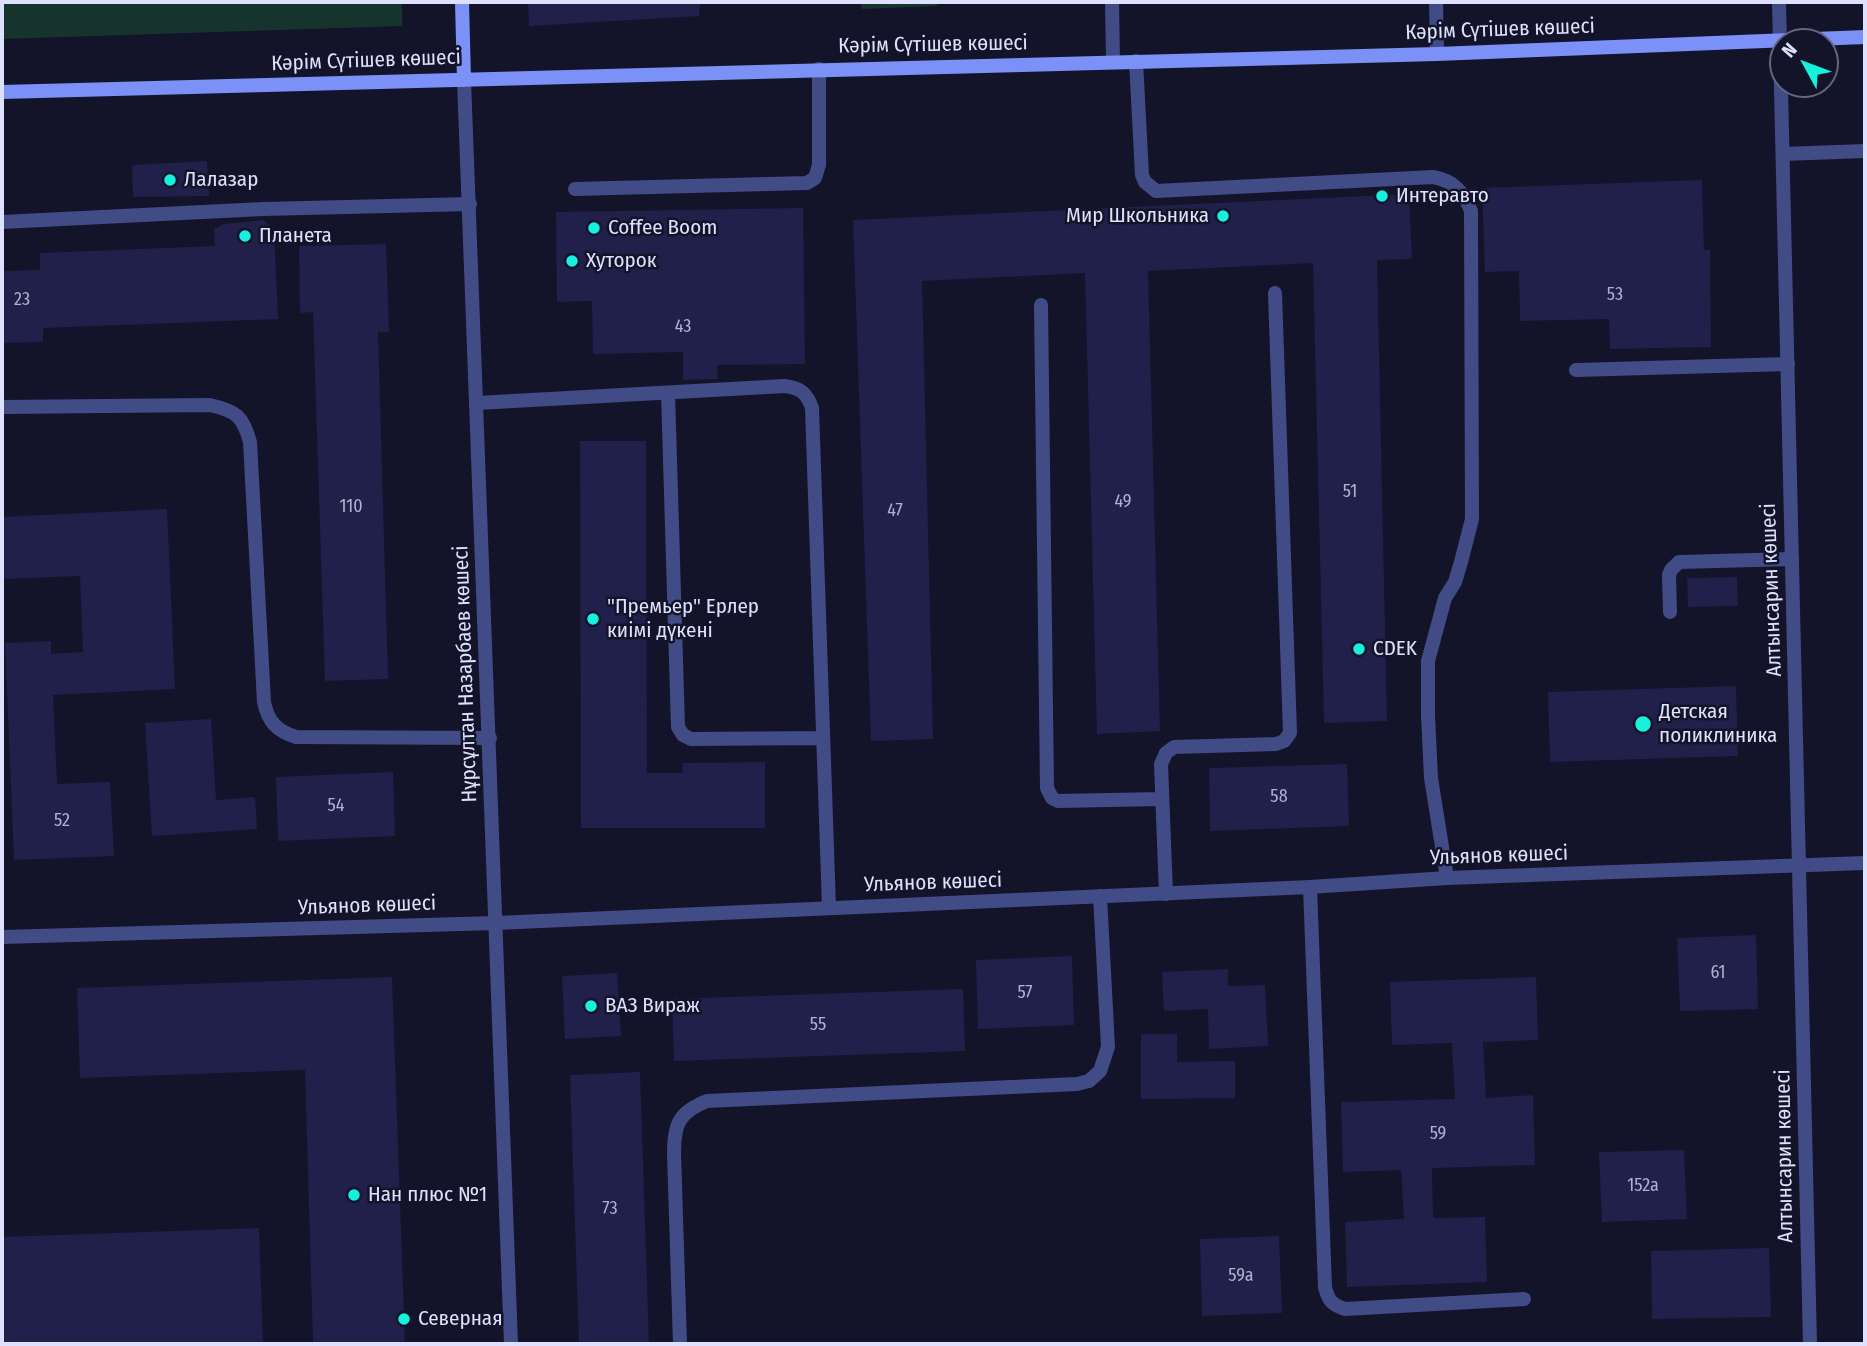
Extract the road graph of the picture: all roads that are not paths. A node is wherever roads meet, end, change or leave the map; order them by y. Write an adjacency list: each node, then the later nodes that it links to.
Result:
1 (462, 2): 13 (main road, Нұрсұлтан Назарбаев көшесі)
2 (1112, 2): 10 (street)
3 (1436, 2): 9 (street)
4 (1779, 2): 5 (street, Алтынсарин көшесі)
5 (1780, 28)
6 (1865, 37): 7 (main road, Кәрім Сүтішев көшесі)
7 (1839, 38)
8 (1769, 40): 9 (main road, Кәрім Сүтішев көшесі)
9 (1437, 54): 11 (main road, Кәрім Сүтішев көшесі)
10 (1113, 61): 11 (main road, Кәрім Сүтішев көшесі); 12 (main road, Кәрім Сүтішев көшесі)
11 (1136, 61): 35 (street)
12 (819, 69): 13 (main road, Кәрім Сүтішев көшесі); 18 (street)
13 (464, 80): 14 (main road, Кәрім Сүтішев көшесі); 19 (street, Нұрсұлтан Назарбаев көшесі)
14 (2, 92)
15 (1782, 98): 17 (street, Алтынсарин көшесі)
16 (1865, 151): 17 (street)
17 (1783, 154): 23 (street, Алтынсарин көшесі)
18 (575, 189)
19 (470, 204): 20 (street); 26 (street, Нұрсұлтан Назарбаев көшесі)
20 (2, 222)
21 (1275, 293): 32 (street)
22 (1041, 306): 32 (street)
23 (1788, 364): 24 (street); 28 (street, Алтынсарин көшесі)
24 (1576, 370)
25 (668, 393): 26 (street); 31 (street); 31 (street)
26 (477, 403): 30 (street, Нұрсұлтан Назарбаев көшесі)
27 (2, 407): 30 (street)
28 (1792, 559): 29 (street); 34 (street, Алтынсарин көшесі)
29 (1670, 612)
30 (490, 738): 40 (street, Нұрсұлтан Назарбаев көшесі)
31 (823, 738): 39 (street)
32 (1161, 799): 37 (street)
33 (1865, 863): 34 (street, Ульянов көшесі)
34 (1799, 866): 35 (street, Ульянов көшесі); 45 (street, Алтынсарин көшесі)
35 (1447, 878): 36 (street, Ульянов көшесі)
36 (1310, 887): 37 (street, Ульянов көшесі); 42 (street)
37 (1166, 894): 38 (street, Ульянов көшесі)
38 (1100, 897): 39 (street, Ульянов көшесі); 44 (street)
39 (829, 908): 40 (street, Ульянов көшесі)
40 (496, 923): 41 (street, Ульянов көшесі); 43 (street, Нұрсұлтан Назарбаев көшесі)
41 (2, 937)
42 (1524, 1299)
43 (511, 1344)
44 (680, 1344)
45 (1810, 1344)

